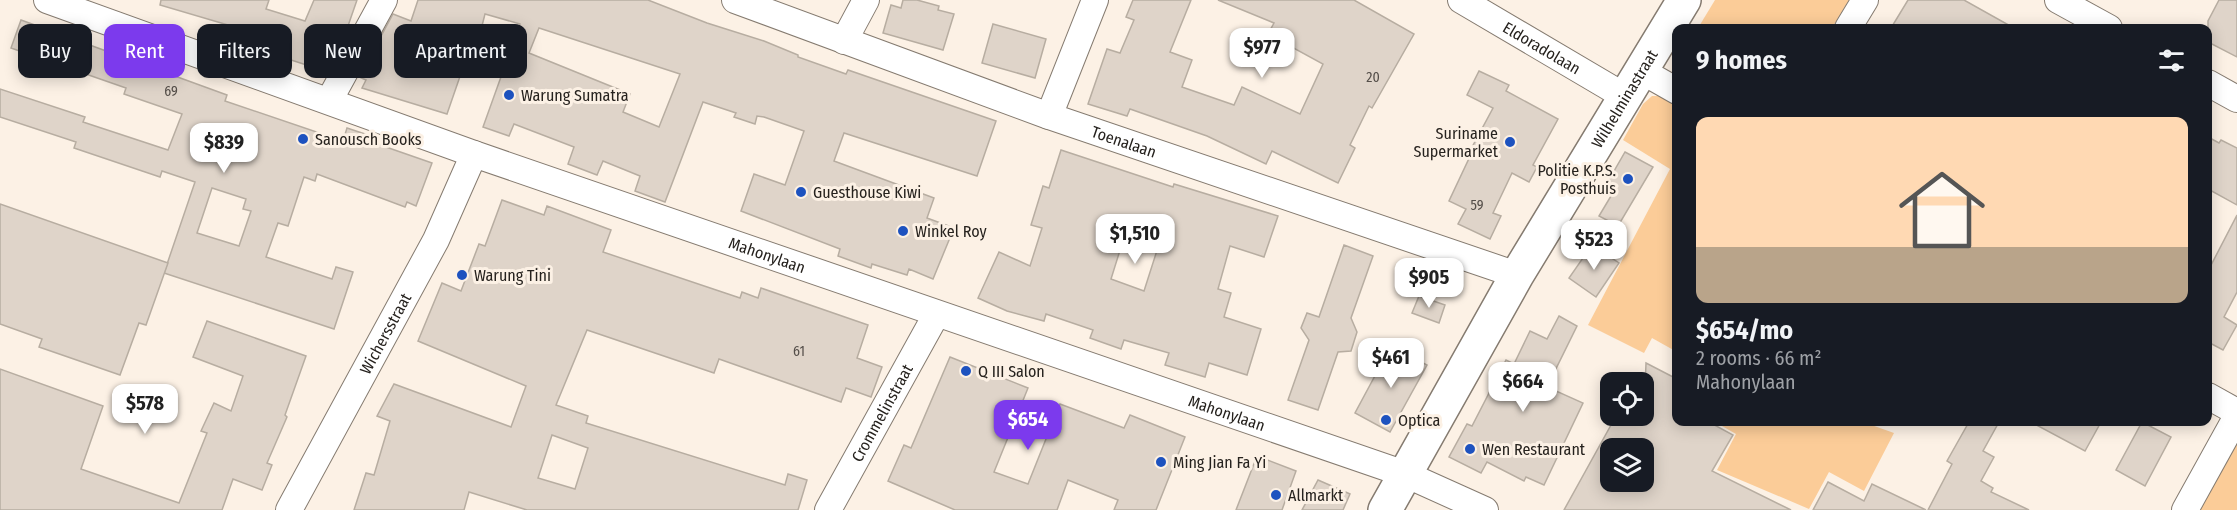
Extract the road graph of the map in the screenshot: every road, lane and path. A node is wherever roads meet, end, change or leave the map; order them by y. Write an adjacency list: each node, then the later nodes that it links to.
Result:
1 (47, 0): 16 (street, Mahonylaan)
2 (384, 0): 16 (street)
3 (735, 0): 12 (street, Toenalaan)
4 (866, 0): 12 (street)
5 (1095, 0): 18 (street)
6 (1461, 0): 13 (street, Eldoradolaan)
7 (1684, 0): 13 (street, Wilhelminastraat)
8 (1865, 0): 10 (street)
9 (2058, 0): 11 (street)
10 (1850, 24)
11 (2102, 24)
12 (844, 41): 18 (street, Toenalaan)
13 (1632, 83): 15 (street, Eldoradolaan); 20 (street, Wilhelminastraat)
14 (2212, 85): 17 (street)
15 (1672, 90)
16 (330, 99): 19 (street, Mahonylaan)
17 (2237, 99)
18 (1049, 116): 20 (street, Toenalaan)
19 (474, 154): 21 (street, Mahonylaan); 25 (street, Wichersstraat)
20 (1517, 275): 24 (street, Wilhelminastraat)
21 (936, 315): 24 (street, Mahonylaan); 26 (street, Crommelinstraat)
22 (2212, 398): 23 (street)
23 (2237, 414): 29 (street)
24 (1405, 474): 27 (street, Wilhelminastraat); 28 (street, Mahonylaan)
25 (289, 510)
26 (828, 510)
27 (1385, 510)
28 (1485, 510)
29 (2185, 510)

